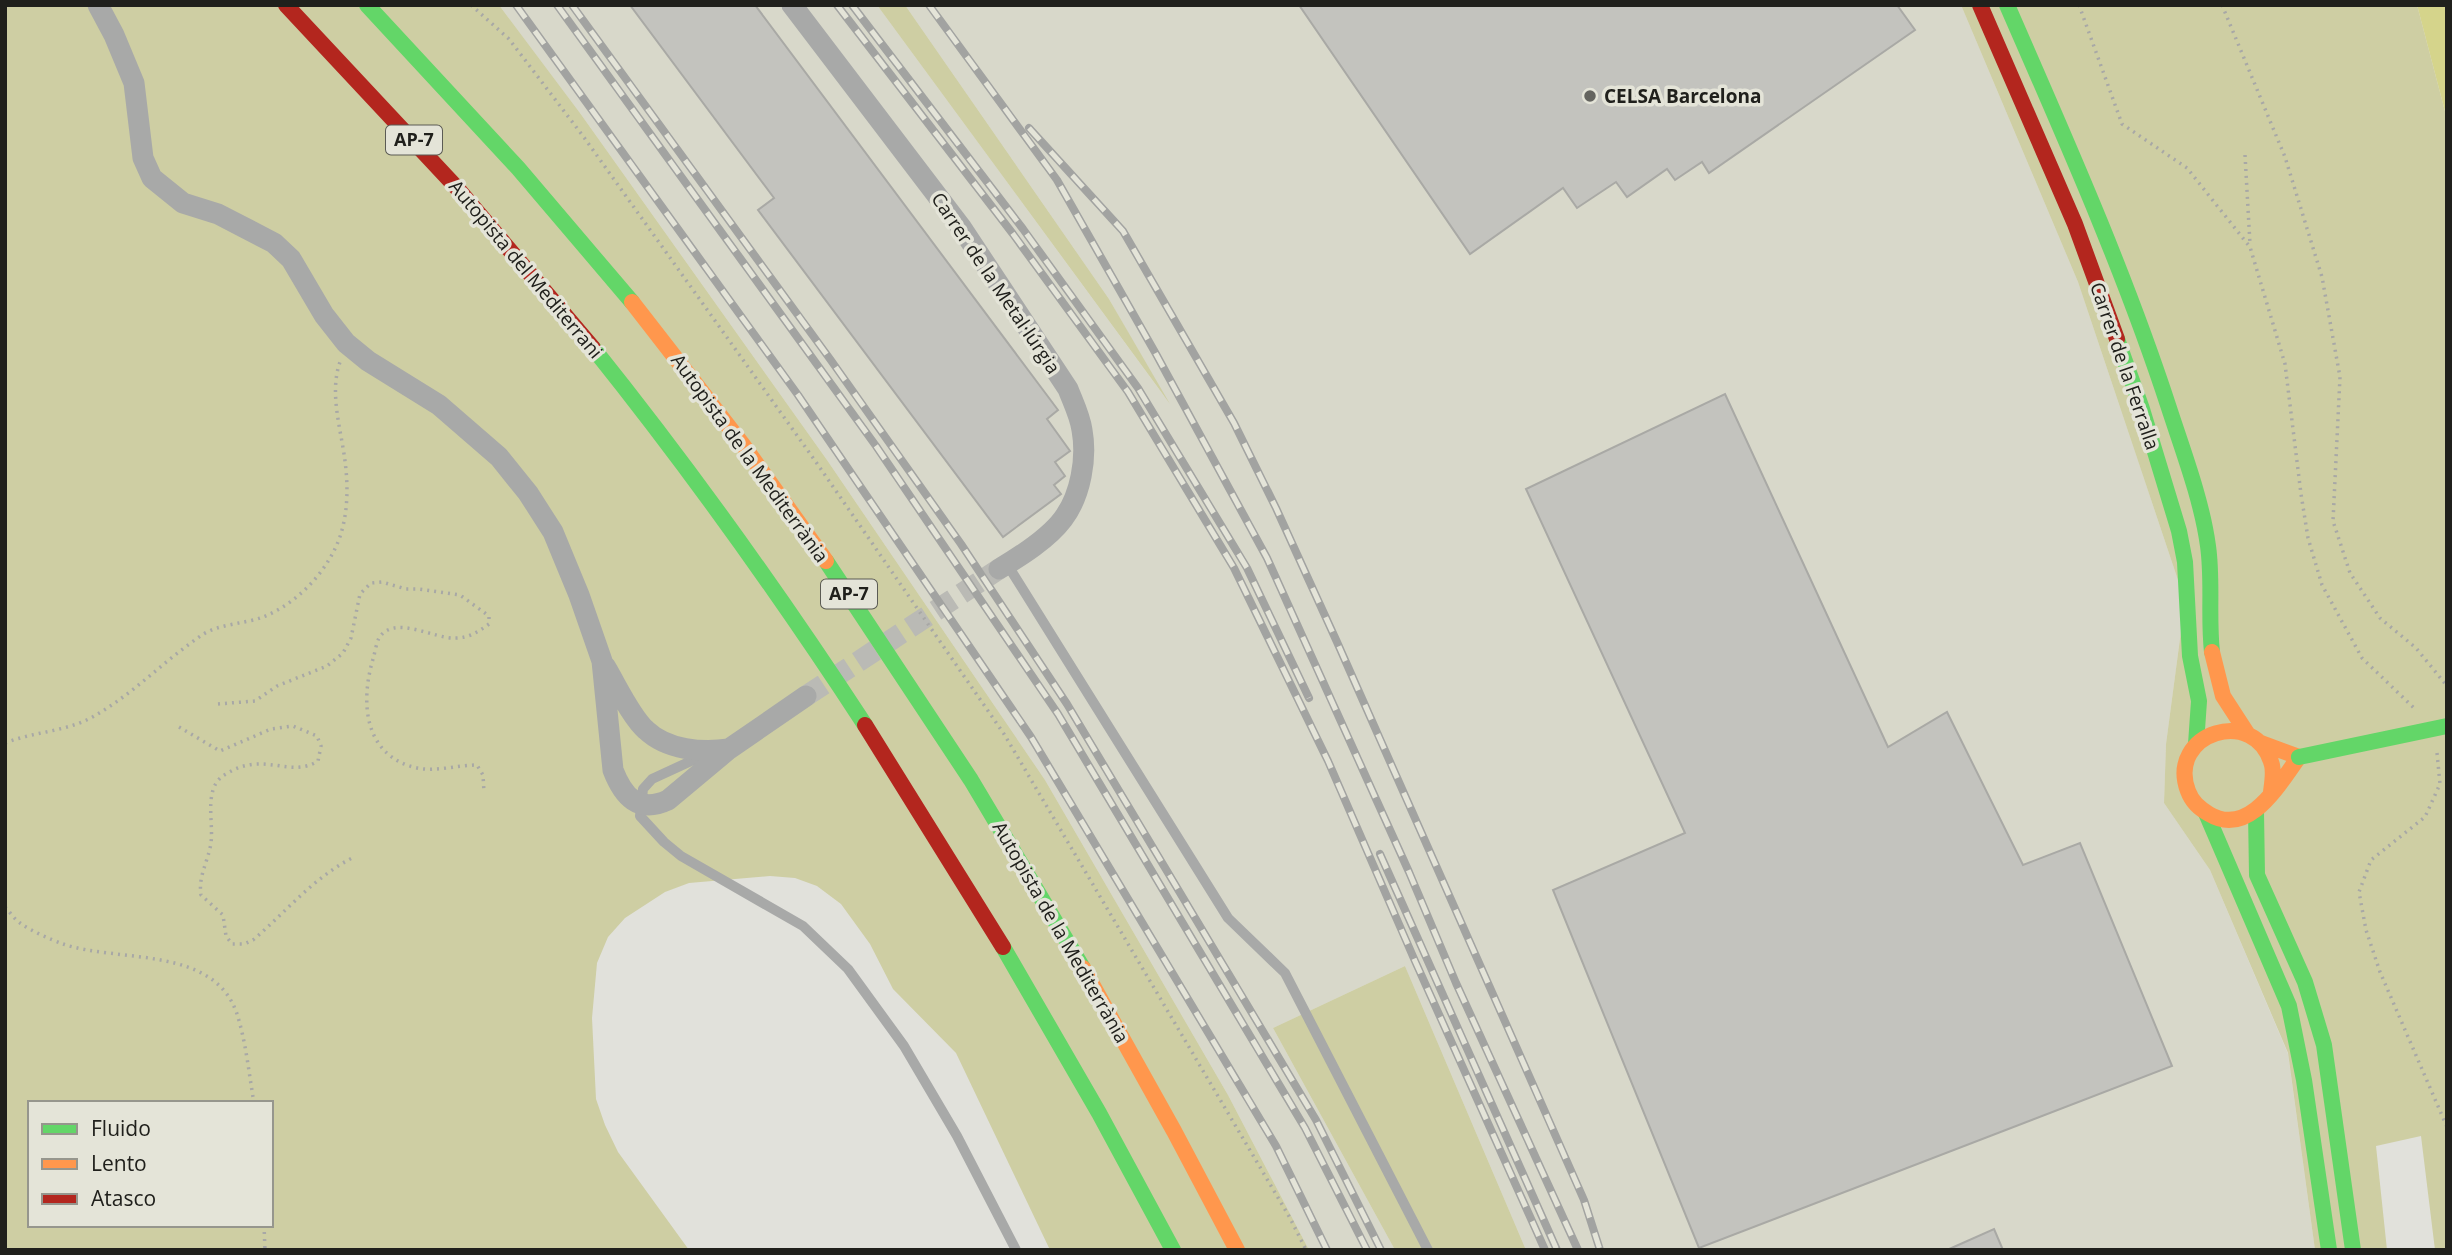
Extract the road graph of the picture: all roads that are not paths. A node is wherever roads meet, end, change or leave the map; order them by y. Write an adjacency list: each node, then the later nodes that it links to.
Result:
1 (98, 5): 8 (street)
2 (286, 5): 20 (main road, Autopista del Mediterrani / AP-7)
3 (367, 5): 21 (main road, Autopista de la Mediterrània / AP-7)
4 (792, 5): 7 (street, Carrer de la Metal·lúrgia)
5 (1980, 5): 12 (main road, Carrer de la Ferralla)
6 (2007, 5): 11 (main road, Carrer de la Ferralla)
7 (1003, 566): 22 (lane)
8 (602, 661): 13 (street); 16 (street)
9 (806, 696): 13 (street)
10 (2447, 726): 14 (main road, bridge)
11 (2254, 738): 12 (main road); 14 (main road); 15 (main road)
12 (2196, 744): 18 (main road)
13 (719, 750): 16 (street)
14 (2299, 757): 15 (main road)
15 (2272, 792): 17 (main road)
16 (640, 803): 19 (lane)
17 (2256, 812): 18 (main road); 24 (main road)
18 (2206, 813): 23 (main road)
19 (1016, 1250)
20 (1173, 1250)
21 (1237, 1250)
22 (1428, 1250)
23 (2329, 1250)
24 (2353, 1250)

